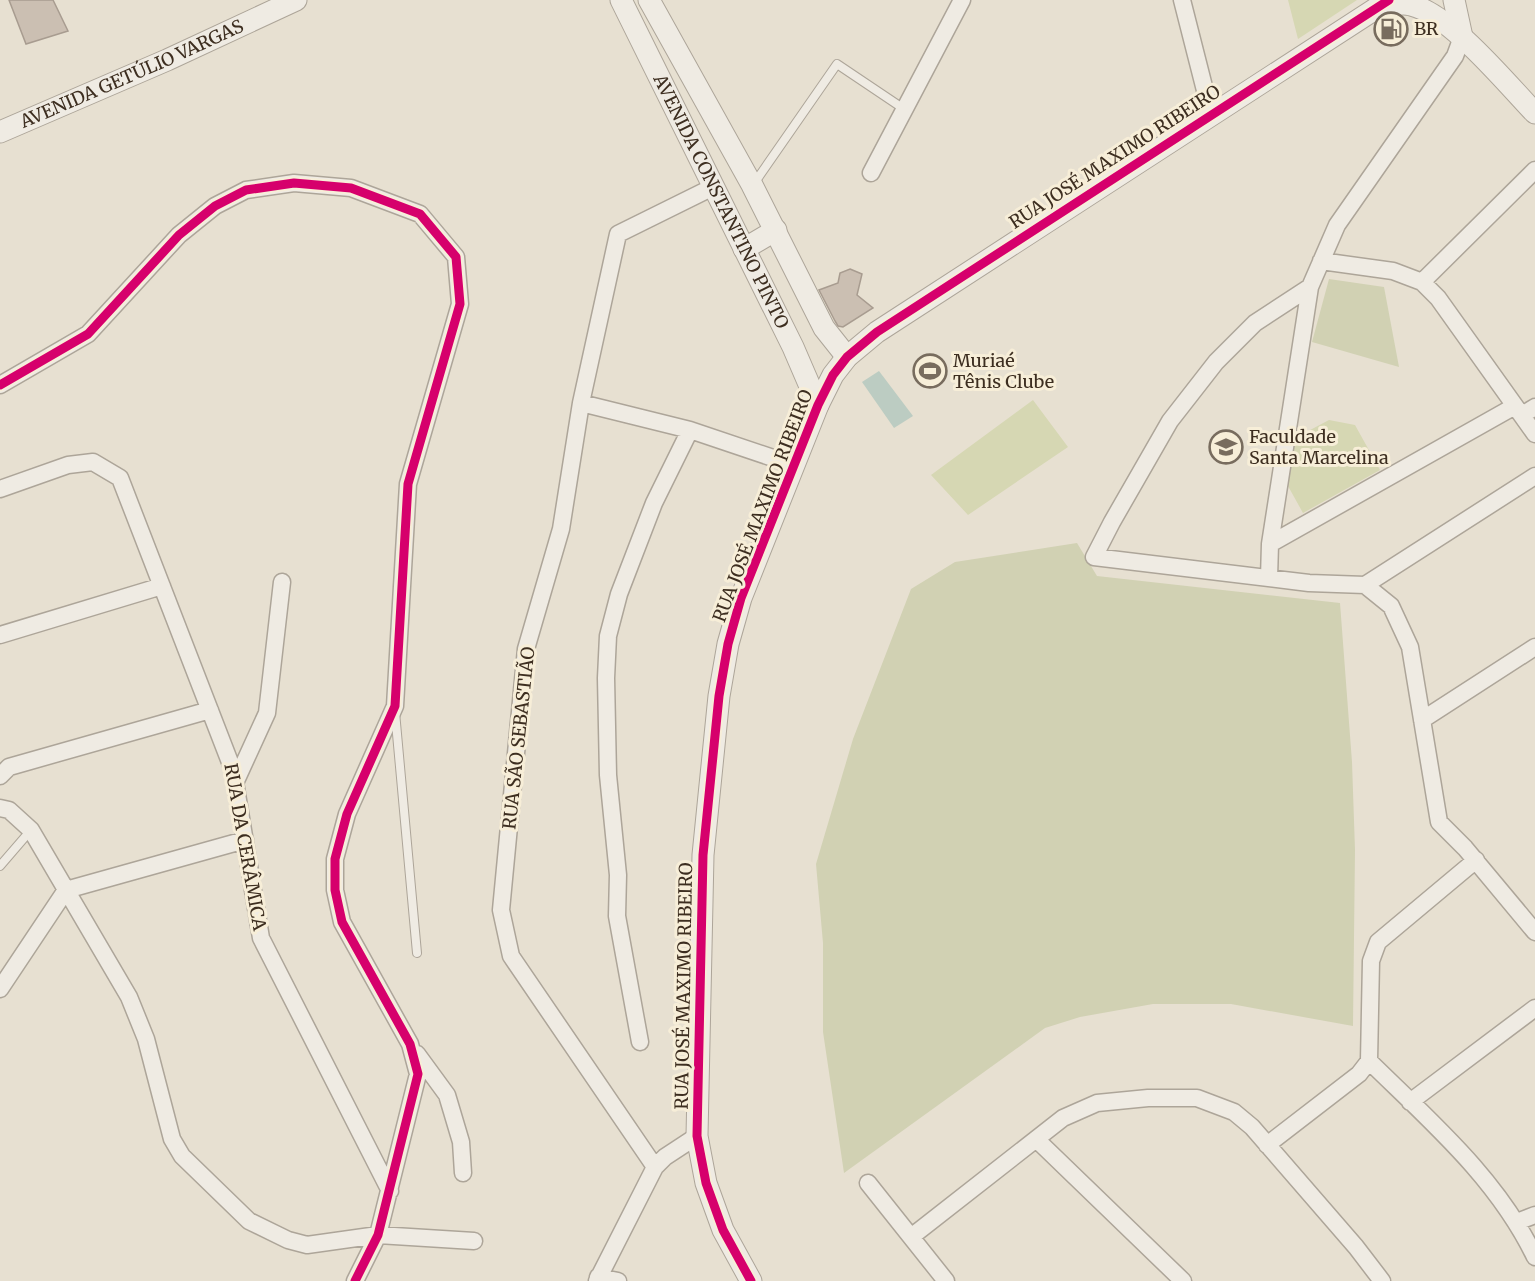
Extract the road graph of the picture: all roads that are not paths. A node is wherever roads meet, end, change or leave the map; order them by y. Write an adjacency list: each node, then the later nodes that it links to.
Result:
1 (296, 0): 13 (street, AVENIDA GETÚLIO VARGAS)
2 (621, 0): 17 (street, AVENIDA CONSTANTINO PINTO)
3 (649, 0): 16 (street, AVENIDA CONSTANTINO PINTO)
4 (962, 0): 10 (street)
5 (1182, 0): 12 (street)
6 (1389, 0): 8 (street)
7 (1454, 0): 9 (street)
8 (1366, 16): 9 (street); 12 (street, RUA JOSÉ MAXIMO RIBEIRO)
9 (1462, 37): 11 (street); 20 (street)
10 (904, 109): 15 (street); 16 (lane)
11 (1535, 113)
12 (1211, 114): 23 (street, RUA JOSÉ MAXIMO RIBEIRO)
13 (0, 132)
14 (1535, 170): 21 (street)
15 (871, 173)
16 (752, 185): 18 (street, AVENIDA CONSTANTINO PINTO)
17 (713, 187): 19 (street, AVENIDA CONSTANTINO PINTO); 25 (street, RUA SÃO SEBASTIÃO)
18 (776, 230): 19 (street); 23 (street, AVENIDA CONSTANTINO PINTO)
19 (744, 249): 26 (street, AVENIDA CONSTANTINO PINTO)
20 (1321, 261): 21 (street); 22 (street)
21 (1422, 282): 27 (street)
22 (1310, 287): 33 (street); 34 (street)
23 (847, 357): 26 (street, RUA JOSÉ MAXIMO RIBEIRO)
24 (0, 385): 40 (street)
25 (581, 403): 28 (street); 62 (street, RUA SÃO SEBASTIÃO)
26 (818, 405): 30 (street, RUA JOSÉ MAXIMO RIBEIRO)
27 (1524, 409): 29 (street); 33 (street)
28 (690, 430): 30 (street); 55 (street)
29 (1535, 434)
30 (794, 465): 59 (street, RUA JOSÉ MAXIMO RIBEIRO)
31 (1535, 476): 36 (street)
32 (0, 489): 37 (street, RUA DA CERÂMICA)
33 (1270, 544): 34 (street)
34 (1269, 578): 36 (street)
35 (282, 582): 44 (street)
36 (1365, 585): 42 (street)
37 (162, 586): 38 (street); 41 (street, RUA DA CERÂMICA)
38 (0, 635)
39 (1535, 646): 42 (street)
40 (394, 706): 52 (lane); 56 (street)
41 (210, 710): 43 (street); 44 (street, RUA DA CERÂMICA)
42 (1422, 720): 48 (street)
43 (0, 776)
44 (235, 783): 47 (street, RUA DA CERÂMICA)
45 (0, 808): 46 (street)
46 (31, 830): 49 (lane); 50 (street)
47 (245, 840): 50 (street); 65 (street, RUA DA CERÂMICA)
48 (1476, 860): 51 (street); 57 (street)
49 (0, 866)
50 (66, 890): 53 (street); 68 (street)
51 (1535, 932)
52 (417, 953)
53 (0, 988)
54 (1535, 1008): 58 (street)
55 (640, 1042)
56 (410, 1044): 63 (street); 65 (street)
57 (1369, 1061): 58 (street); 61 (street)
58 (1410, 1102): 67 (street)
59 (697, 1136): 62 (street); 75 (street, RUA JOSÉ MAXIMO RIBEIRO)
60 (1036, 1139): 61 (street); 69 (street); 77 (street)
61 (1267, 1145): 78 (street)
62 (655, 1167): 72 (street)
63 (463, 1173)
64 (868, 1183): 69 (street)
65 (390, 1191): 68 (street)
66 (1535, 1215): 67 (street)
67 (1517, 1222): 71 (street)
68 (378, 1235): 70 (street); 73 (street)
69 (911, 1237): 76 (street)
70 (474, 1241)
71 (1535, 1257)
72 (597, 1279): 74 (street)
73 (355, 1281)
74 (618, 1281)
75 (751, 1281)
76 (946, 1281)
77 (1183, 1281)
78 (1382, 1281)

